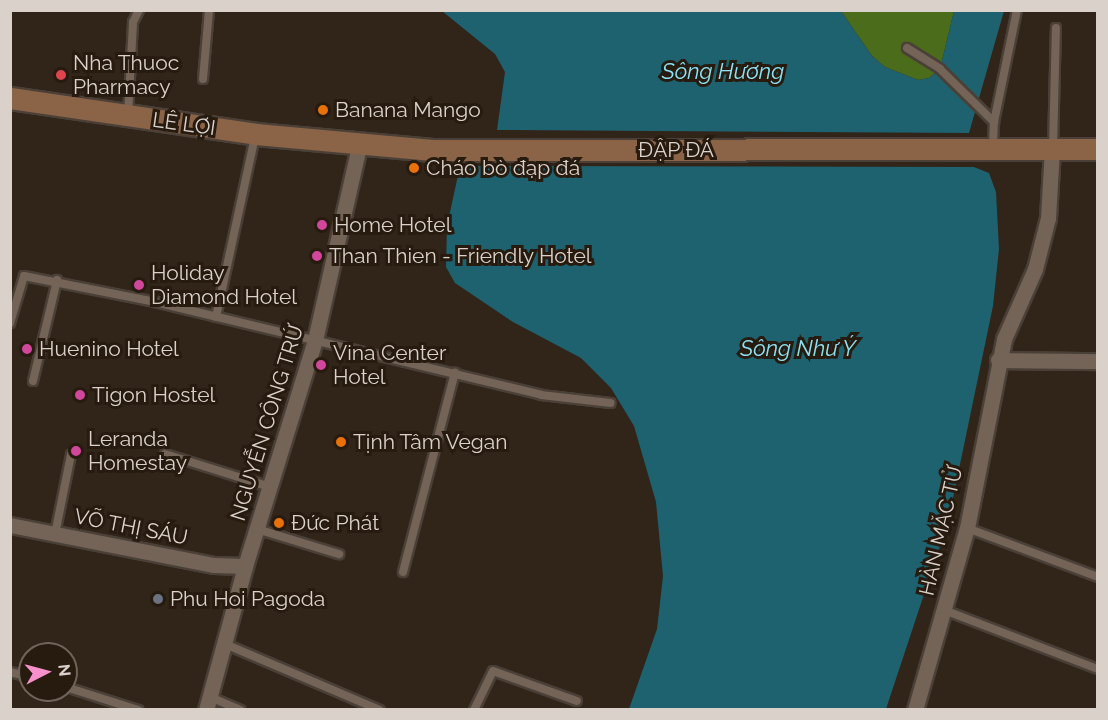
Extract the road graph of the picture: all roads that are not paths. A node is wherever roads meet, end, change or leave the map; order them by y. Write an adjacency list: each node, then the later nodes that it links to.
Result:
1 (139, 10): 8 (lane)
2 (209, 10): 6 (lane)
3 (1017, 10): 9 (lane)
4 (1056, 28): 13 (lane, HÀN MẶC TỬ)
5 (908, 48): 9 (lane)
6 (203, 79)
7 (10, 98): 8 (main road, LÊ LỢI)
8 (128, 116): 10 (main road, LÊ LỢI)
9 (994, 122): 12 (lane)
10 (255, 134): 11 (main road, LÊ LỢI); 16 (lane)
11 (359, 146): 12 (main road, ĐẬP ĐÁ); 18 (street, NGUYỄN CÔNG TRỨ)
12 (993, 149): 13 (main road, ĐẬP ĐÁ)
13 (1052, 149): 14 (main road, ĐẬP ĐÁ); 19 (street, HÀN MẶC TỬ)
14 (1098, 149)
15 (57, 280): 16 (lane); 17 (lane); 22 (lane)
16 (216, 317): 18 (lane)
17 (10, 323)
18 (315, 340): 21 (lane); 26 (street, NGUYỄN CÔNG TRỨ)
19 (998, 360): 20 (street); 28 (street, HÀN MẶC TỬ)
20 (1098, 361)
21 (455, 373): 23 (lane); 33 (lane)
22 (33, 381)
23 (611, 403)
24 (165, 454): 26 (lane)
25 (71, 455): 30 (lane)
26 (270, 487): 29 (street, NGUYỄN CÔNG TRỨ)
27 (10, 525): 30 (street, VÕ THỊ SÁU)
28 (967, 528): 34 (lane); 35 (street, HÀN MẶC TỬ)
29 (257, 529): 31 (lane); 32 (street, NGUYỄN CÔNG TRỨ)
30 (56, 534): 32 (street, VÕ THỊ SÁU)
31 (339, 554)
32 (245, 566): 36 (street, NGUYỄN CÔNG TRỨ)
33 (403, 572)
34 (1098, 577)
35 (944, 610): 37 (lane); 45 (street, HÀN MẶC TỬ)
36 (225, 644): 40 (street, NGUYỄN CÔNG TRỨ); 43 (lane)
37 (1098, 669)
38 (78, 691): 41 (lane)
39 (577, 701): 44 (lane)
40 (208, 703): 42 (lane)
41 (138, 710)
42 (240, 710)
43 (380, 710)
44 (474, 710)
45 (915, 710)

